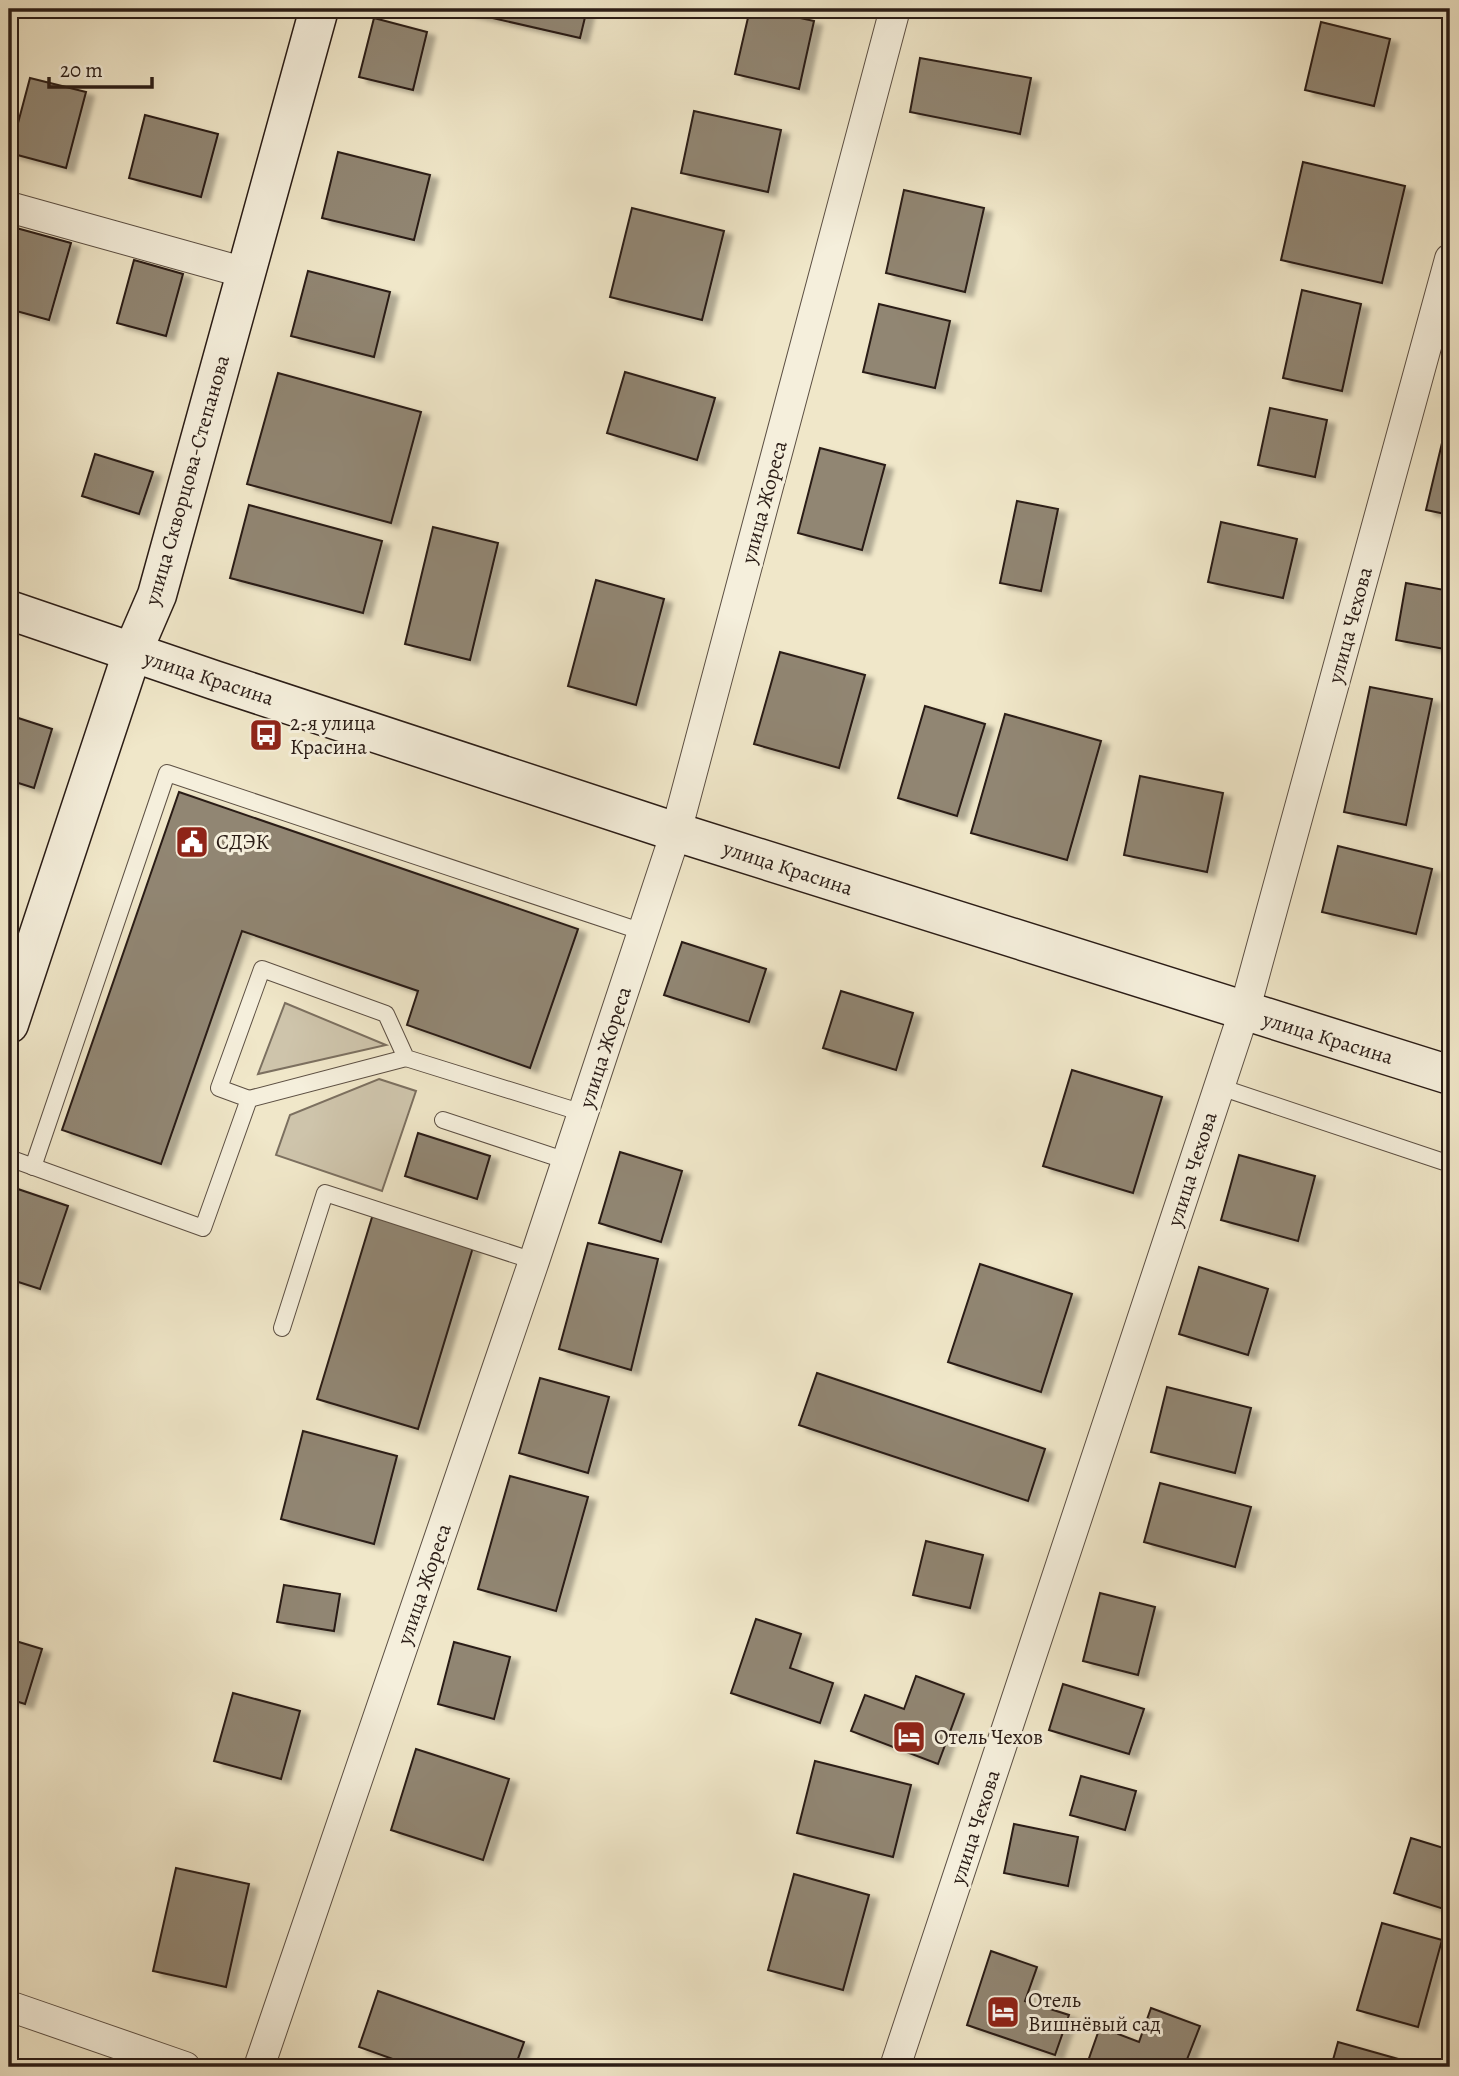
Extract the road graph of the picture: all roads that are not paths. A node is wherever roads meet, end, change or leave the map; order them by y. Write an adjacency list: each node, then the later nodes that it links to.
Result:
1 (319, 9): 5 (main road, улица Скворцова-Степанова)
2 (895, 9): 8 (street, улица Жореса)
3 (9, 207): 5 (street)
4 (1450, 260): 10 (street, улица Чехова)
5 (246, 273): 7 (main road, улица Скворцова-Степанова)
6 (9, 610): 7 (main road)
7 (132, 653): 8 (main road, улица Красина); 11 (main road, улица Скворцова-Степанова)
8 (676, 832): 9 (street, улица Жореса); 10 (main road, улица Красина)
9 (643, 932): 16 (street, улица Жореса); 21 (lane)
10 (1244, 1012): 13 (main road, улица Красина); 14 (street, улица Чехова)
11 (9, 1024)
12 (406, 1058): 15 (lane); 15 (lane); 16 (lane)
13 (1449, 1075)
14 (1220, 1087): 20 (lane); 27 (street, улица Чехова)
15 (249, 1099): 21 (lane)
16 (583, 1113): 19 (street, улица Жореса)
17 (443, 1120): 19 (lane)
18 (9, 1158): 21 (lane)
19 (567, 1161): 22 (street, улица Жореса)
20 (1450, 1164)
21 (33, 1167)
22 (534, 1261): 23 (lane); 26 (street, улица Жореса)
23 (282, 1328)
24 (9, 2006): 25 (street)
25 (185, 2067)
26 (259, 2067)
27 (895, 2067)

